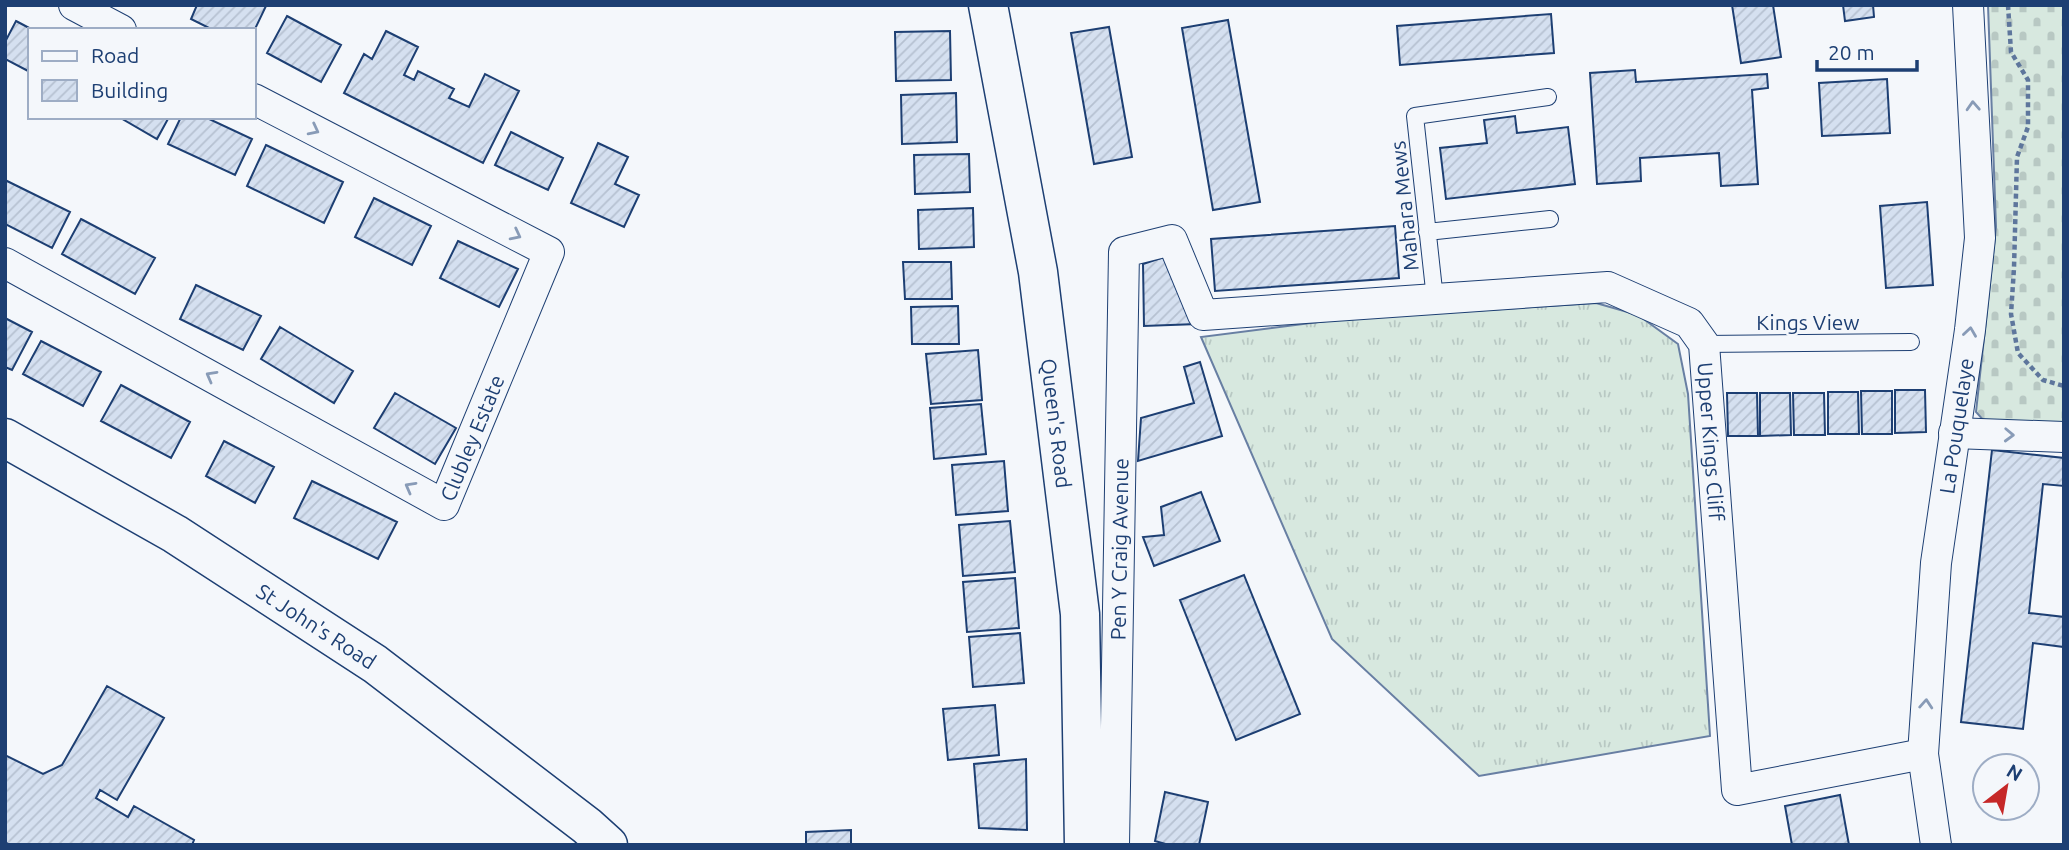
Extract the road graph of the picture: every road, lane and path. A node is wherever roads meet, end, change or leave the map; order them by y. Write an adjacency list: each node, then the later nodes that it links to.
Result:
1 (74, 5): 5 (street)
2 (988, 5): 21 (main road, Queen's Road)
3 (1968, 5): 16 (street, La Pouquelaye, one-way to 3)
4 (2008, 5): 15 (path)
5 (117, 28)
6 (1548, 97): 9 (lane, Mahara Mews)
7 (256, 100): 11 (street, Clubley Estate, one-way to 11)
8 (1550, 219): 9 (lane)
9 (1427, 232): 12 (lane, Mahara Mews)
10 (1124, 252): 12 (street, Upper Kings Cliff); 22 (street, Pen Y Craig Avenue)
11 (5, 263)
12 (1435, 299): 14 (street, Upper Kings Cliff)
13 (1912, 342): 14 (lane, Kings View)
14 (1704, 344): 19 (street, Upper Kings Cliff)
15 (2064, 386)
16 (1954, 433): 17 (street, one-way to 17); 19 (street, La Pouquelaye, one-way to 16)
17 (2064, 437)
18 (5, 438): 20 (main road, St John's Road)
19 (1923, 754): 23 (street, La Pouquelaye)
20 (608, 845)
21 (1084, 845)
22 (1114, 845)
23 (1936, 845)

